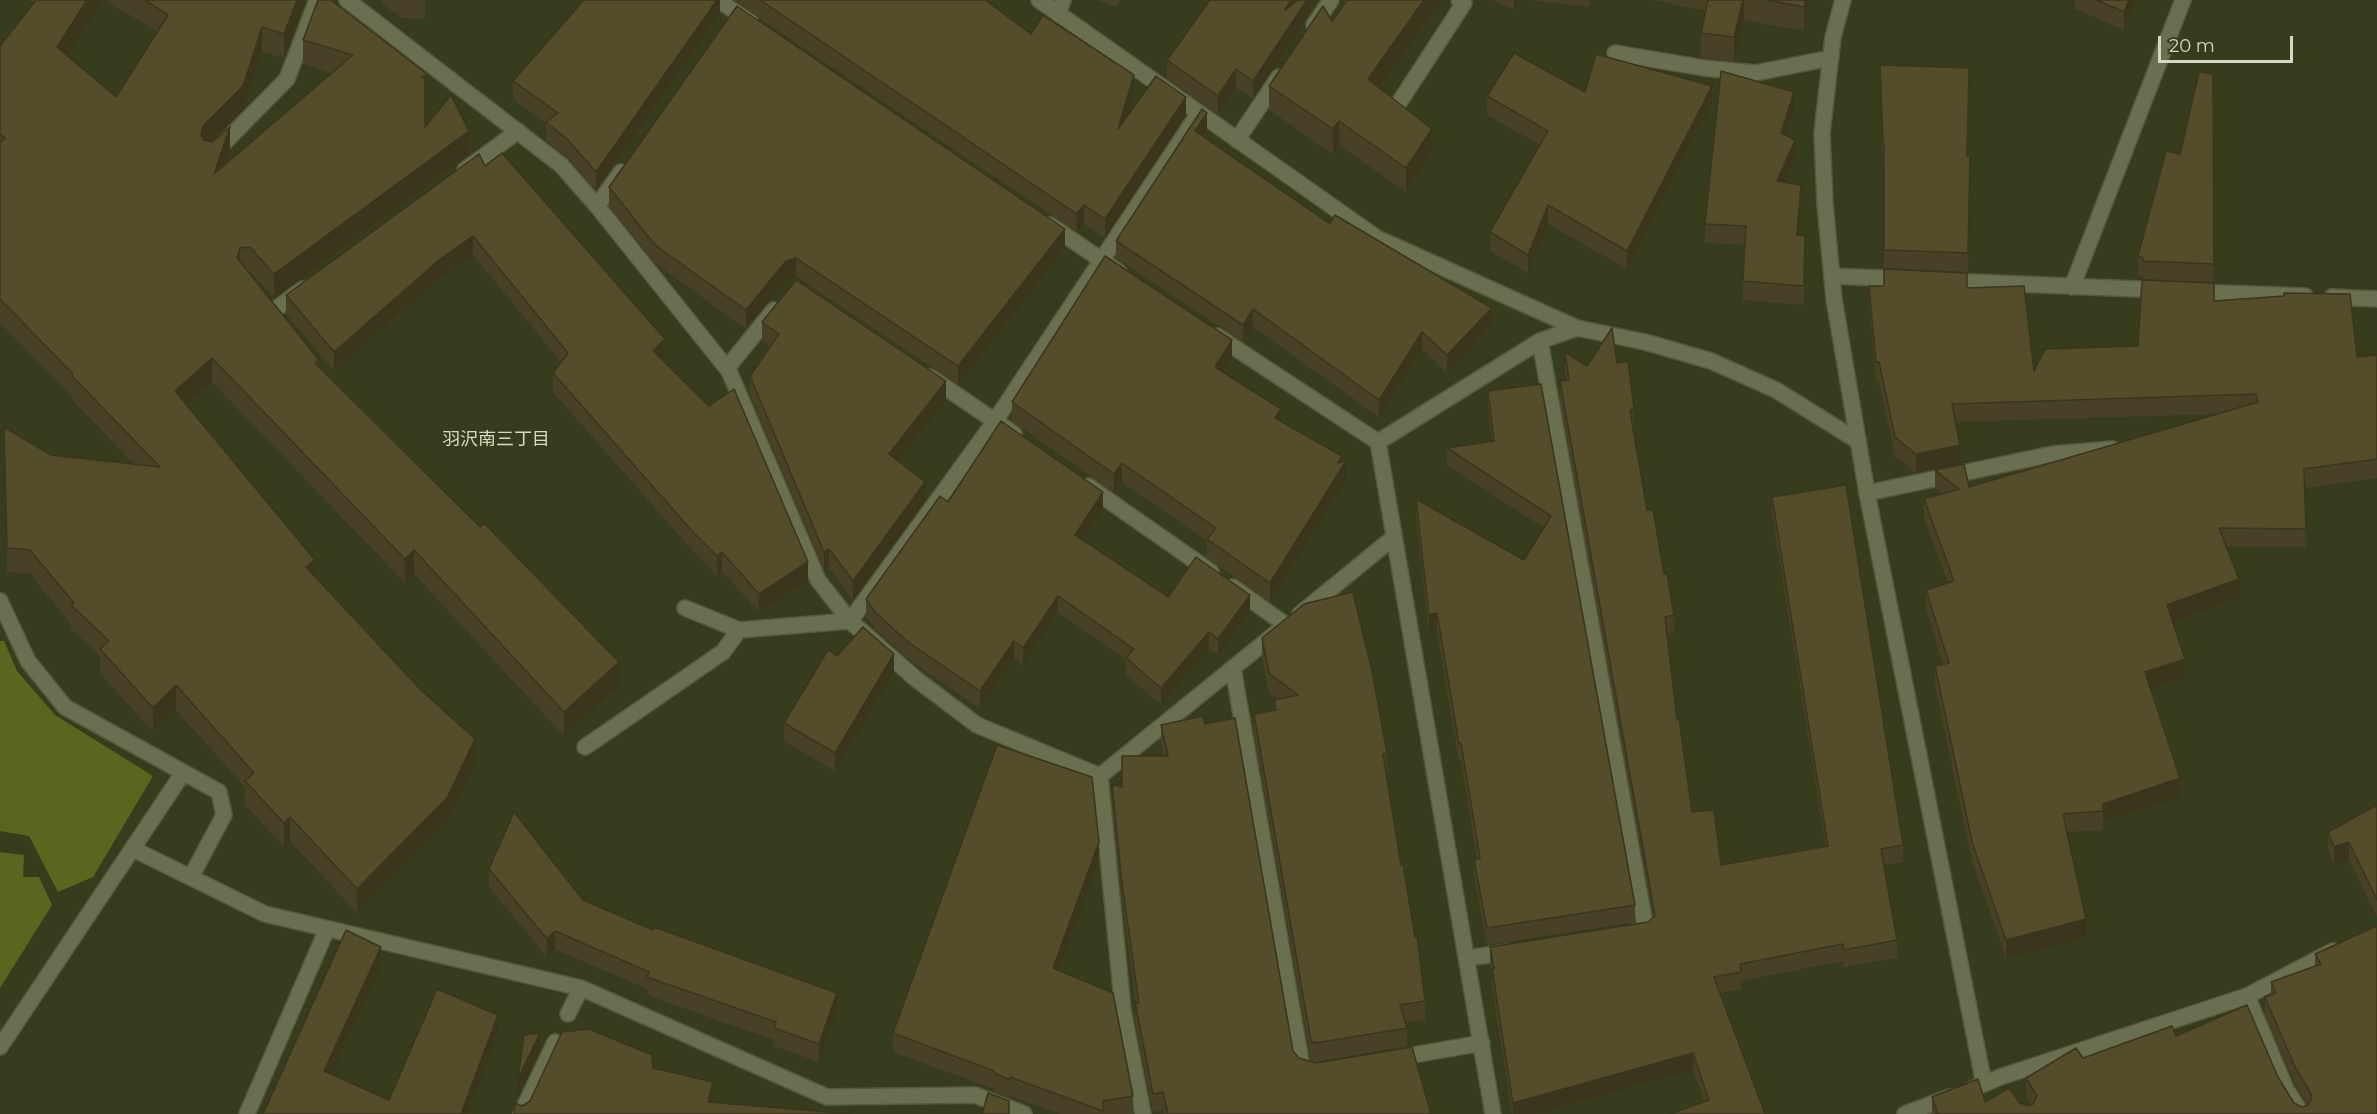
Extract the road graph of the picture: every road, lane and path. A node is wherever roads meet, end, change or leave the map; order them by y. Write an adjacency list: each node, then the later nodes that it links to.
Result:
1 (317, 0): 19 (street)
2 (348, 0): 17 (street)
3 (718, 0): 10 (street)
4 (1039, 0): 9 (street)
5 (1331, 0): 11 (street)
6 (1460, 0): 15 (street)
7 (1844, 0): 13 (street)
8 (2183, 0): 28 (street)
9 (1061, 7): 16 (street)
10 (763, 30)
11 (1306, 37)
12 (1615, 52): 13 (street)
13 (1831, 58): 25 (street)
14 (1287, 65): 18 (street)
15 (1395, 109)
16 (1199, 113): 18 (street); 24 (street)
17 (518, 131): 21 (street); 22 (street)
18 (1237, 140): 33 (street)
19 (210, 157)
20 (631, 157): 22 (street)
21 (452, 180)
22 (597, 206): 35 (street)
23 (1034, 215): 24 (street)
24 (1102, 261): 27 (street); 37 (street)
25 (1832, 276): 28 (street); 39 (street)
26 (319, 277): 31 (street)
27 (1131, 280)
28 (2072, 287): 30 (street)
29 (787, 295): 35 (street)
30 (2377, 299)
31 (272, 312)
32 (1200, 325): 40 (street)
33 (1577, 328): 34 (street); 39 (street)
34 (1540, 341): 40 (street); 57 (street)
35 (727, 368): 47 (street)
36 (919, 369): 37 (street)
37 (995, 421): 38 (street); 47 (street)
38 (1024, 441)
39 (1858, 441): 43 (street)
40 (1378, 442): 44 (street)
41 (2123, 448): 43 (street)
42 (1073, 475): 48 (street)
43 (1867, 493): 69 (street)
44 (1394, 537): 48 (street); 60 (street)
45 (0, 601): 52 (street)
46 (685, 608): 49 (street)
47 (850, 621): 49 (street); 53 (street)
48 (1286, 625): 50 (street)
49 (739, 630): 51 (street)
50 (1233, 668): 53 (street); 68 (street)
51 (585, 747)
52 (183, 773): 54 (street); 55 (street)
53 (1100, 776): 73 (street)
54 (133, 849): 55 (street); 66 (street)
55 (190, 876): 56 (street)
56 (327, 929): 61 (street); 70 (street)
57 (1623, 934)
58 (2347, 944): 62 (street)
59 (1523, 950): 60 (street)
60 (1468, 958): 65 (street)
61 (581, 987): 63 (street); 72 (street)
62 (2247, 996): 69 (street); 76 (street)
63 (568, 1014)
64 (555, 1042): 71 (street)
65 (1482, 1043): 67 (street); 74 (street)
66 (0, 1047)
67 (1382, 1061)
68 (1326, 1070)
69 (1984, 1084): 75 (street)
70 (247, 1114)
71 (521, 1114)
72 (1024, 1114)
73 (1143, 1114)
74 (1494, 1114)
75 (1905, 1114)
76 (2302, 1114)

